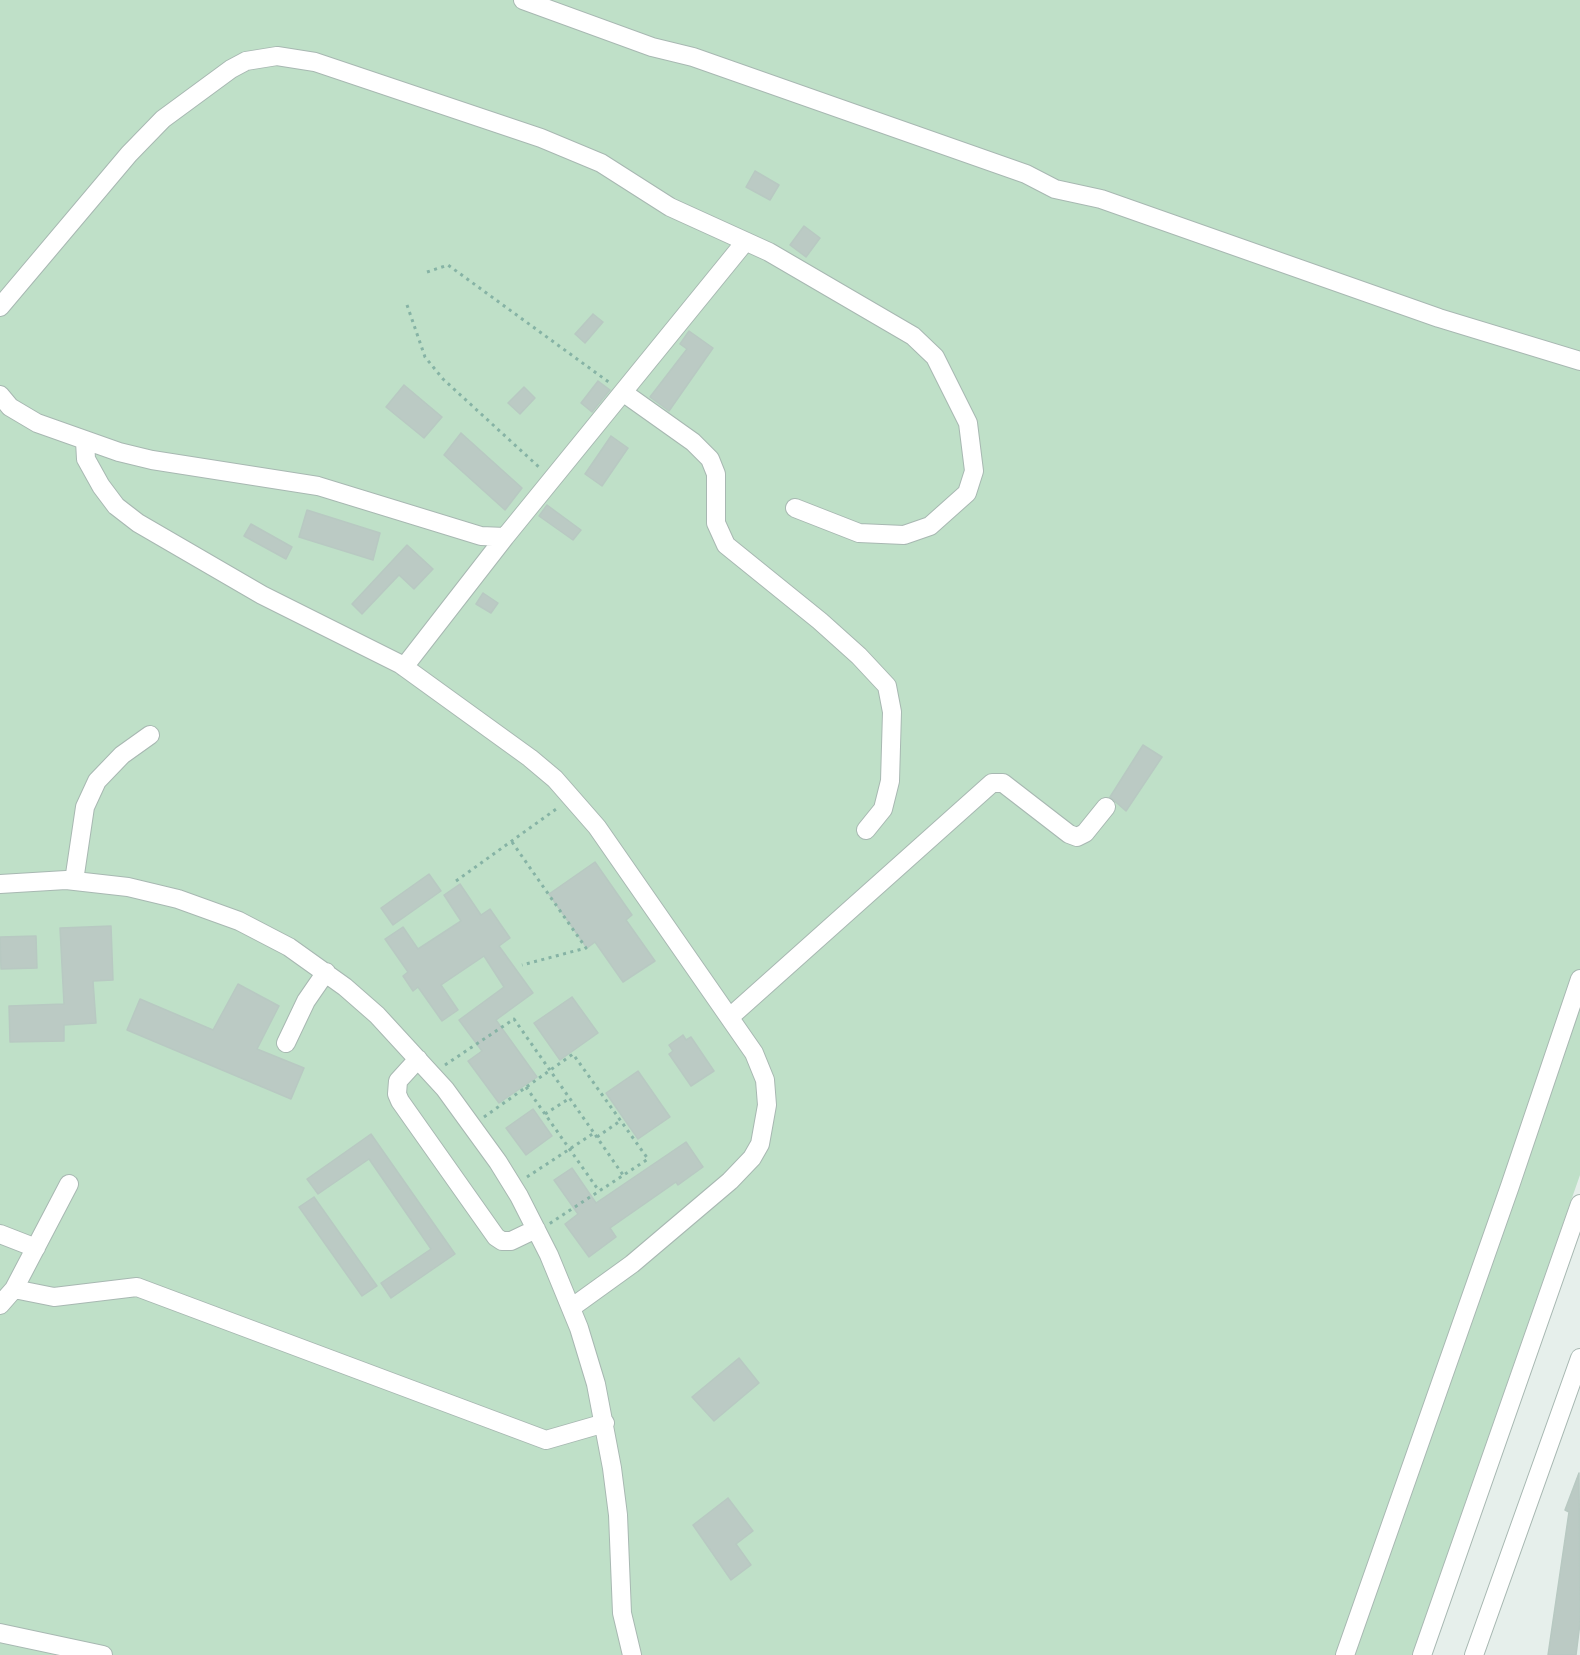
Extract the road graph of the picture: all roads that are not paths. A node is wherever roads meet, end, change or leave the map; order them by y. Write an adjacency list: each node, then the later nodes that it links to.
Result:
1 (523, 0): 4 (street)
2 (745, 242): 3 (street); 5 (street); 8 (street)
3 (0, 308)
4 (1580, 361)
5 (624, 393): 9 (street); 13 (street)
6 (0, 395): 7 (street)
7 (85, 441): 9 (street); 10 (street)
8 (795, 508)
9 (505, 537): 10 (street)
10 (404, 668): 18 (street)
11 (150, 735): 14 (street)
12 (1106, 807): 18 (street)
13 (867, 830)
14 (74, 881): 15 (street); 16 (street)
15 (0, 884)
16 (326, 972): 19 (street); 20 (street)
17 (1580, 979): 34 (street)
18 (730, 1017): 28 (street)
19 (286, 1043)
20 (418, 1059): 23 (street); 23 (street)
21 (69, 1184): 25 (street)
22 (1580, 1204): 35 (street)
23 (537, 1230): 28 (street)
24 (0, 1234): 25 (street)
25 (36, 1248): 26 (street)
26 (14, 1289): 27 (street); 30 (street)
27 (0, 1305)
28 (571, 1308): 30 (street)
29 (1580, 1358): 36 (street)
30 (605, 1423): 33 (street)
31 (0, 1633): 32 (street)
32 (103, 1655)
33 (632, 1655)
34 (1345, 1655)
35 (1422, 1655)
36 (1474, 1655)

